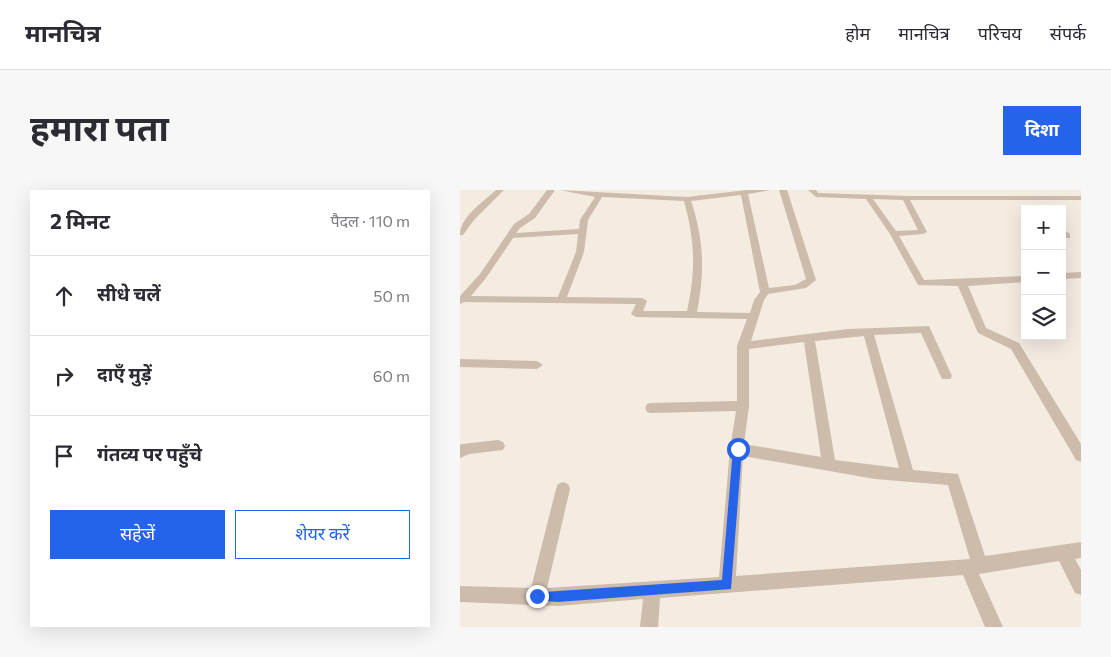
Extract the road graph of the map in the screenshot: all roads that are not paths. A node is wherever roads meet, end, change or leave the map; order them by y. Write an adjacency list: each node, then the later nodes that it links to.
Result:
1 (500, 190): 22 (street)
2 (551, 190): 24 (street)
3 (564, 190): 13 (street)
4 (767, 190): 12 (street)
5 (783, 190): 29 (street)
6 (812, 190): 16 (street)
7 (985, 190): 17 (street)
8 (1029, 190): 18 (street)
9 (1070, 190): 19 (street)
10 (632, 193): 13 (street); 14 (street)
11 (724, 193): 12 (street); 14 (street)
12 (744, 193): 29 (street)
13 (600, 195): 21 (street)
14 (686, 195): 32 (street)
15 (906, 195): 16 (street); 17 (street); 23 (street)
16 (868, 197): 23 (street)
17 (990, 197): 18 (street)
18 (1036, 197): 19 (street); 20 (street)
19 (1079, 198)
20 (1043, 205)
21 (583, 231): 24 (street); 30 (street)
22 (460, 233)
23 (894, 234): 28 (street)
24 (510, 236): 31 (street)
25 (1081, 275): 26 (street)
26 (1066, 276)
27 (1021, 279): 28 (street)
28 (962, 283): 45 (street)
29 (765, 292): 33 (street)
30 (562, 298): 31 (street); 32 (street)
31 (462, 300)
32 (691, 315): 33 (street)
33 (754, 316): 36 (street)
34 (868, 332): 35 (street); 39 (street); 47 (street)
35 (809, 338): 36 (street); 46 (street)
36 (743, 346): 40 (street)
37 (460, 363): 38 (street)
38 (537, 365)
39 (946, 376)
40 (743, 406): 41 (street); 43 (street)
41 (652, 408)
42 (498, 446): 44 (street)
43 (738, 449): 46 (street); 52 (street)
44 (460, 452)
45 (1081, 456)
46 (829, 464): 47 (street)
47 (908, 475): 51 (street)
48 (562, 489): 56 (street)
49 (1081, 550): 50 (street)
50 (1063, 553): 51 (street); 53 (street)
51 (974, 566): 52 (street); 58 (street)
52 (727, 585): 54 (street)
53 (1081, 586)
54 (652, 590): 56 (street); 57 (street)
55 (460, 594): 56 (street)
56 (537, 596)
57 (649, 627)
58 (994, 627)

